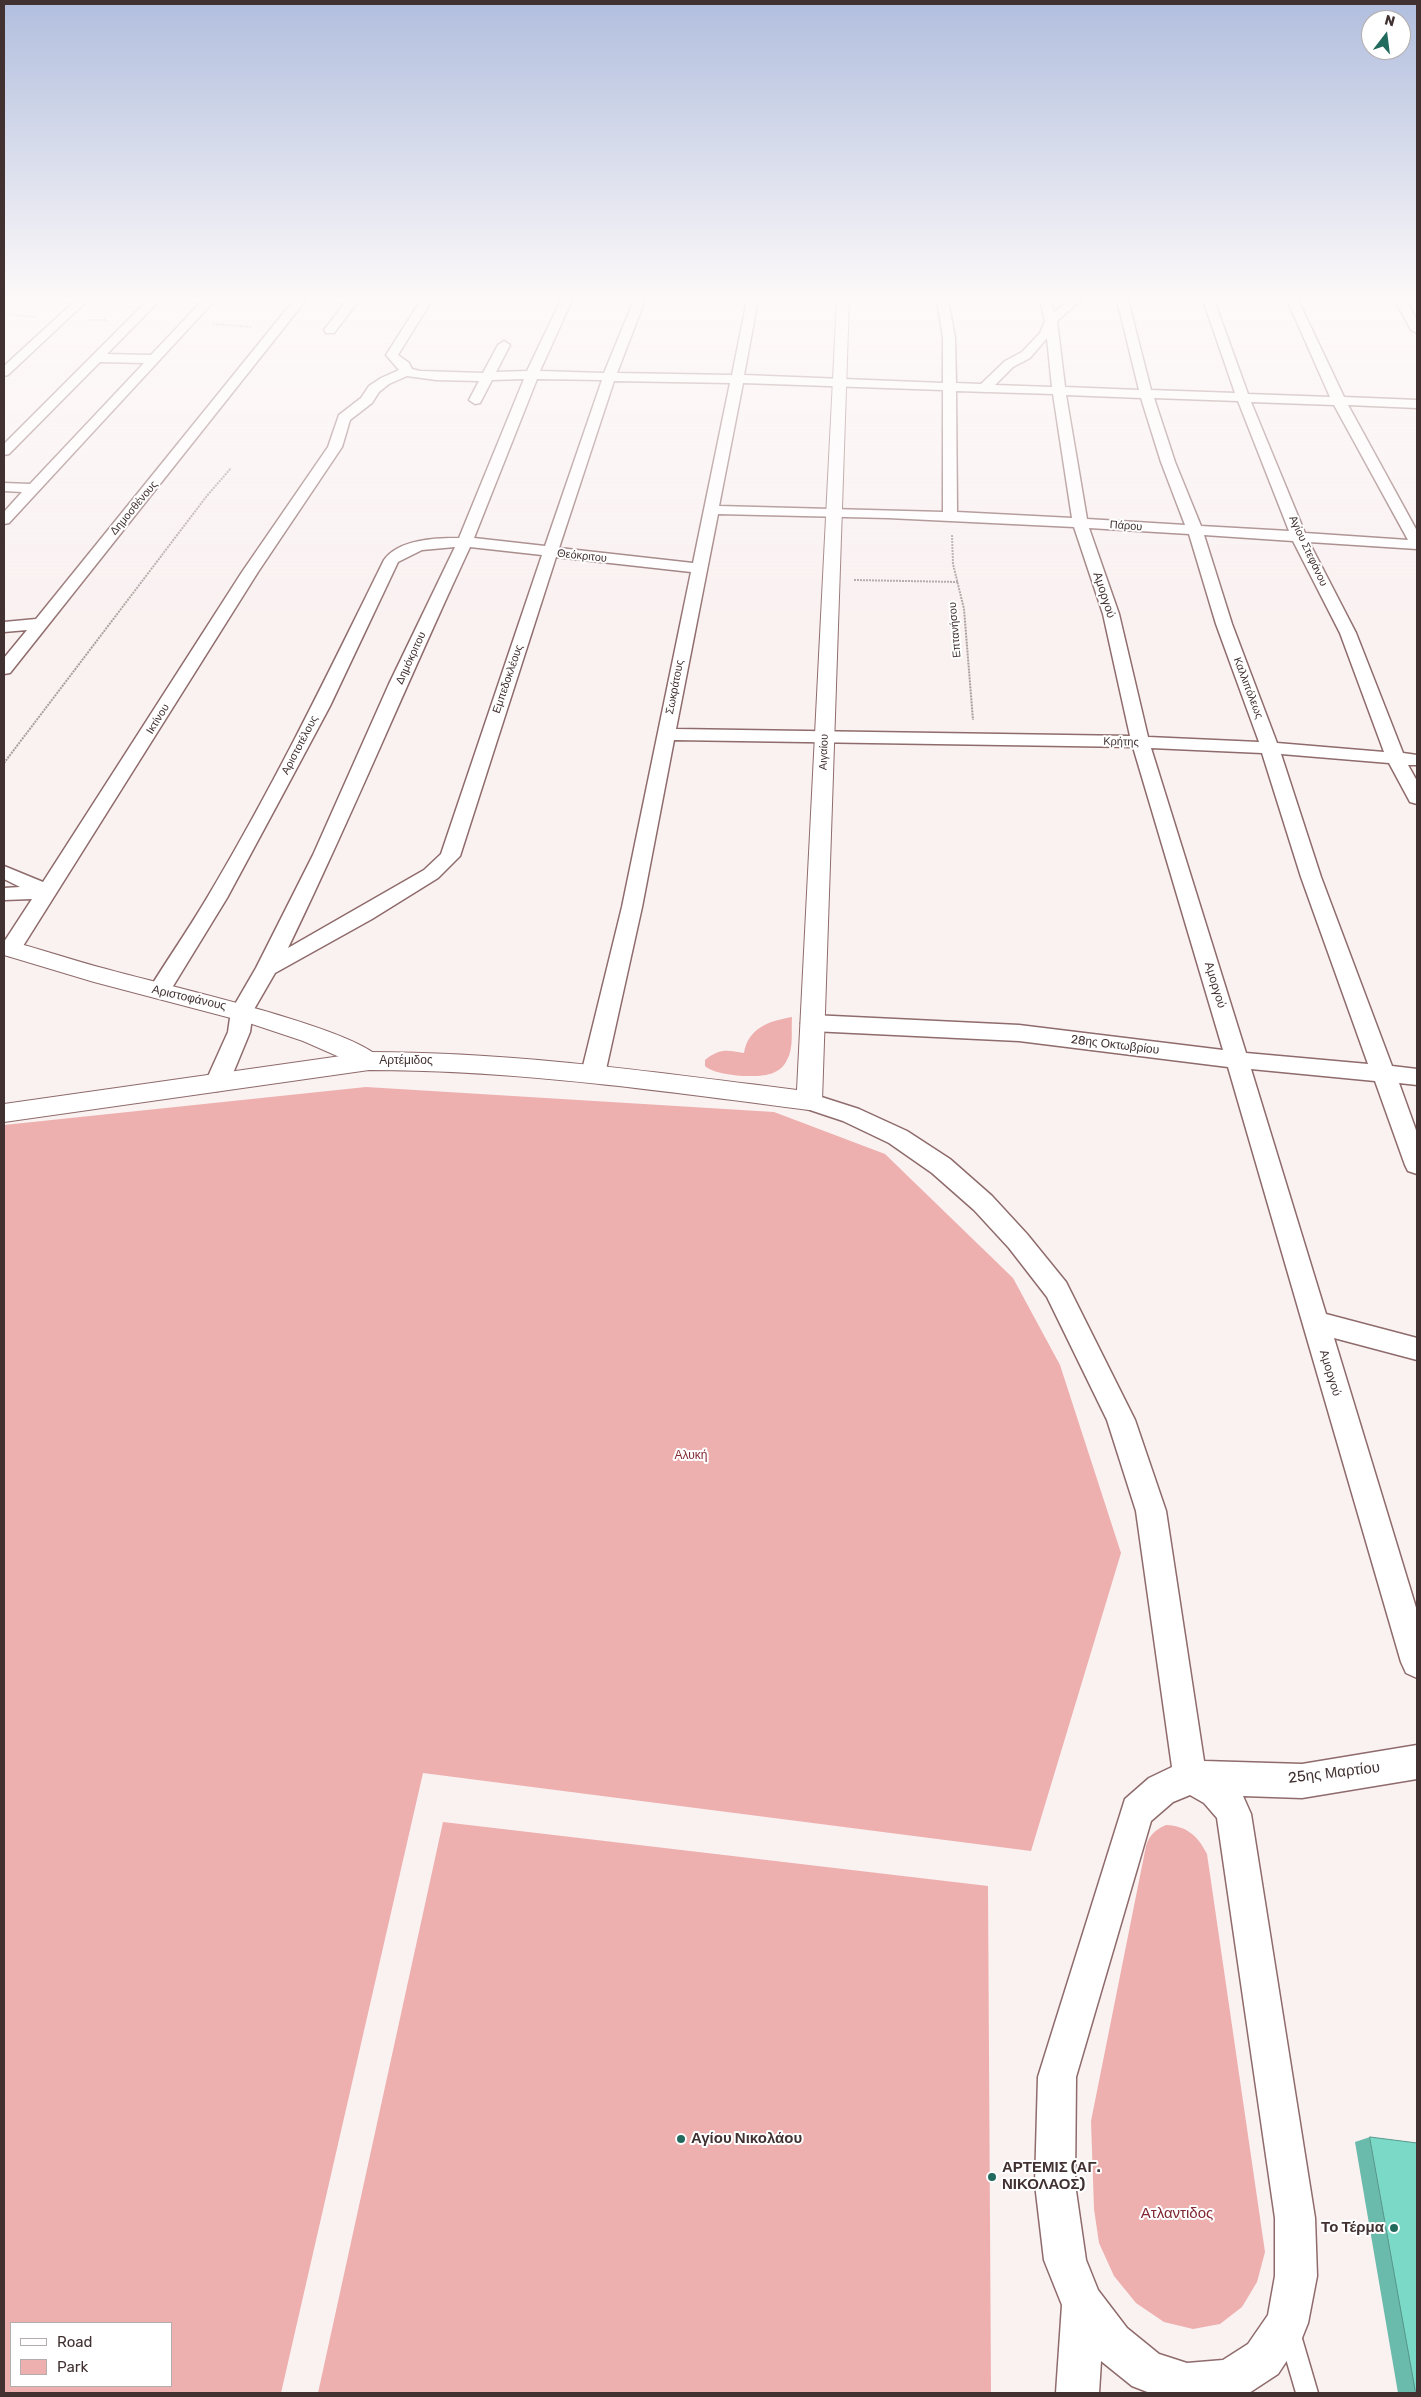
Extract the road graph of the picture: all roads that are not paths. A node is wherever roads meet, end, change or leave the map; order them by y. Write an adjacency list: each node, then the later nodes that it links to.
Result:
1 (43, 412): 14 (street)
2 (104, 412): 16 (street)
3 (212, 412): 28 (street, Δημοσθένους)
4 (352, 412): 39 (street, Ικτίνου)
5 (517, 412): 24 (street, Δημόκριτου)
6 (598, 412): 26 (street, Εμπεδοκλέους)
7 (731, 412): 17 (street, Σωκράτους)
8 (839, 412): 18 (main road, Αιγαίου)
9 (950, 412): 19 (street)
10 (1063, 412): 21 (street, Αμοργού)
11 (1152, 412): 22 (street, Καλλιπόλεως)
12 (1248, 412): 23 (street, Αγίου Στεφάνου)
13 (1345, 412): 25 (street)
14 (4, 451)
15 (4, 487): 16 (street)
16 (33, 488): 20 (street)
17 (711, 510): 18 (street, Πάρου); 27 (street, Σωκράτους)
18 (834, 511): 19 (street, Πάρου); 32 (main road, Αιγαίου)
19 (950, 518): 21 (street, Πάρου)
20 (4, 520)
21 (1080, 523): 22 (street, Πάρου); 33 (street, Αμοργού)
22 (1195, 530): 23 (street, Πάρου); 34 (street, Καλλιπόλεως)
23 (1298, 537): 25 (street, Πάρου); 35 (street, Αγίου Στεφάνου)
24 (466, 542): 26 (street, Θεόκριτου); 42 (street, Δημόκριτου); 43 (street, Αριστοτέλους)
25 (1417, 544)
26 (551, 553): 27 (street, Θεόκριτου); 42 (street, Εμπεδοκλέους)
27 (699, 568): 31 (street, Σωκράτους)
28 (39, 624): 29 (street); 30 (street, Δημοσθένους)
29 (4, 627)
30 (6, 662)
31 (666, 734): 32 (street, Κρήτης); 48 (street, Σωκράτους)
32 (824, 738): 33 (street, Κρήτης); 45 (main road, Αιγαίου)
33 (1140, 742): 34 (street, Κρήτης); 46 (street, Αμοργού)
34 (1270, 748): 35 (street, Κρήτης); 49 (street, Καλλιπόλεως)
35 (1396, 759): 36 (street, Κρήτης); 37 (street, Αγίου Στεφάνου)
36 (1417, 760)
37 (1417, 798)
38 (4, 872): 39 (street)
39 (48, 892): 40 (street); 41 (street, Ικτίνου)
40 (4, 894)
41 (7, 948): 43 (main road, Αριστοφάνους)
42 (267, 968): 44 (street, Δημόκριτου)
43 (159, 991): 44 (main road, Αριστοφάνους)
44 (242, 1011): 47 (main road, Αριστοφάνους); 51 (street)
45 (812, 1023): 46 (street, 28ης Οκτωβρίου); 52 (main road, Αιγαίου)
46 (1237, 1060): 49 (street, 28ης Οκτωβρίου); 56 (street, Αμοργού)
47 (369, 1061): 48 (main road, Αρτέμιδος); 51 (main road, Αρτέμιδος)
48 (593, 1074): 52 (main road, Αρτέμιδος)
49 (1388, 1074): 50 (street, 28ης Οκτωβρίου); 54 (street, Καλλιπόλεως); 55 (street)
50 (1417, 1077)
51 (217, 1083): 53 (main road, Αρτέμιδος)
52 (809, 1101): 60 (street)
53 (4, 1113)
54 (1417, 1147)
55 (1417, 1164)
56 (1314, 1322): 57 (street); 58 (street, Αμοργού)
57 (1417, 1349)
58 (1417, 1662)
59 (1417, 1762): 60 (street, 25ης Μαρτίου)
60 (1190, 1778): 61 (street); 62 (street)
61 (1083, 2305): 62 (street); 63 (street)
62 (1287, 2323): 64 (lane)
63 (1078, 2393)
64 (1307, 2393)

